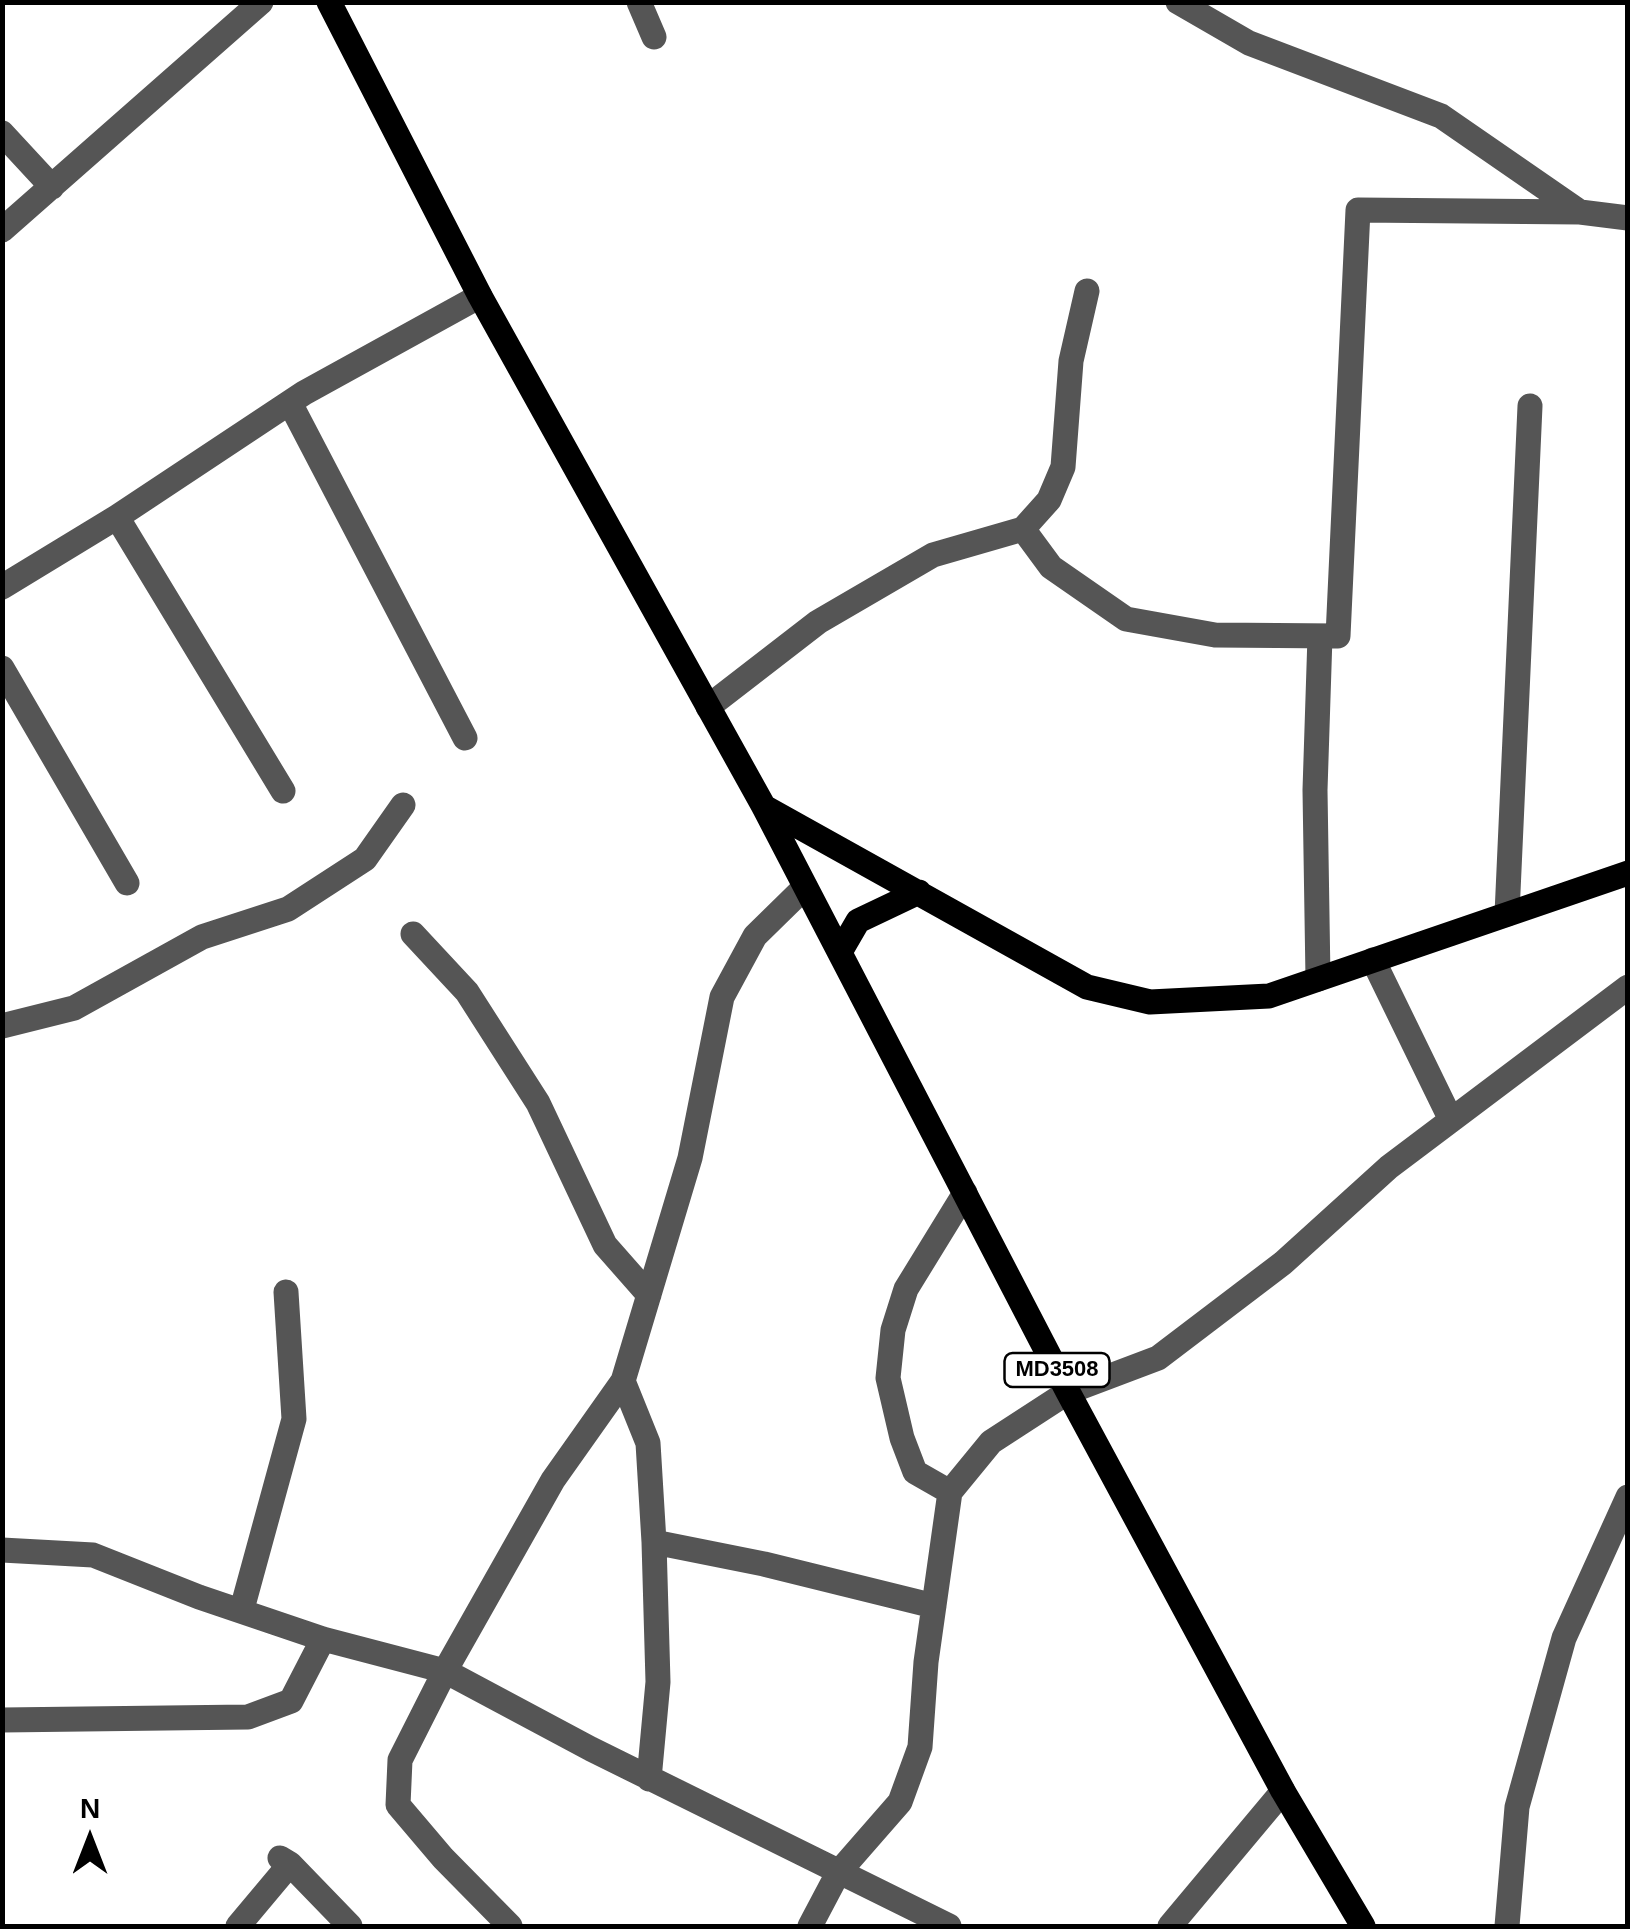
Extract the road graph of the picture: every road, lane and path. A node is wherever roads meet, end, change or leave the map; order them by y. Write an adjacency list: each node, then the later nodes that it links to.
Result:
1 (260, 2): 7 (street)
2 (329, 2): 12 (main road, MD3508)
3 (639, 2): 5 (street)
4 (1178, 2): 8 (street)
5 (654, 37)
6 (2, 133): 7 (street)
7 (52, 187): 10 (street)
8 (1580, 212): 9 (street); 18 (street)
9 (1628, 218)
10 (2, 230)
11 (1087, 292): 16 (street)
12 (480, 296): 13 (street); 20 (main road, MD3508)
13 (290, 402): 15 (street); 21 (street)
14 (1530, 406): 29 (street)
15 (116, 517): 17 (street); 22 (street)
16 (1023, 529): 18 (street); 20 (street)
17 (2, 587)
18 (1320, 636): 33 (street)
19 (2, 668): 26 (street)
20 (708, 707): 24 (main road, MD3508)
21 (465, 738)
22 (283, 791)
23 (403, 805): 35 (street)
24 (764, 807): 27 (main road, MD3508); 28 (main road)
25 (1628, 873): 29 (main road)
26 (127, 884)
27 (806, 887): 31 (main road, MD3508); 39 (street)
28 (919, 892): 31 (main road); 33 (main road)
29 (1507, 914): 32 (main road)
30 (412, 934): 39 (street)
31 (840, 952): 37 (main road, MD3508)
32 (1373, 960): 33 (main road); 36 (street)
33 (1318, 979)
34 (1628, 987): 36 (street)
35 (2, 1026)
36 (1452, 1120): 41 (street)
37 (965, 1193): 41 (main road, MD3508); 42 (street)
38 (286, 1292): 47 (street)
39 (649, 1295): 40 (street)
40 (623, 1380): 44 (street); 49 (street)
41 (1068, 1392): 42 (street); 52 (main road, MD3508)
42 (950, 1492): 46 (street)
43 (1628, 1497): 61 (street)
44 (654, 1542): 46 (street); 51 (street)
45 (2, 1550): 47 (street)
46 (934, 1606): 53 (street)
47 (242, 1610): 48 (street)
48 (323, 1639): 49 (street); 50 (street)
49 (445, 1670): 51 (street); 56 (street)
50 (2, 1720)
51 (649, 1779): 53 (street)
52 (1284, 1791): 59 (street); 60 (main road, MD3508)
53 (838, 1874): 57 (street); 58 (street)
54 (238, 1926): 55 (street)
55 (350, 1926)
56 (510, 1926)
57 (810, 1926)
58 (949, 1926)
59 (1170, 1926)
60 (1363, 1926)
61 (1507, 1926)

